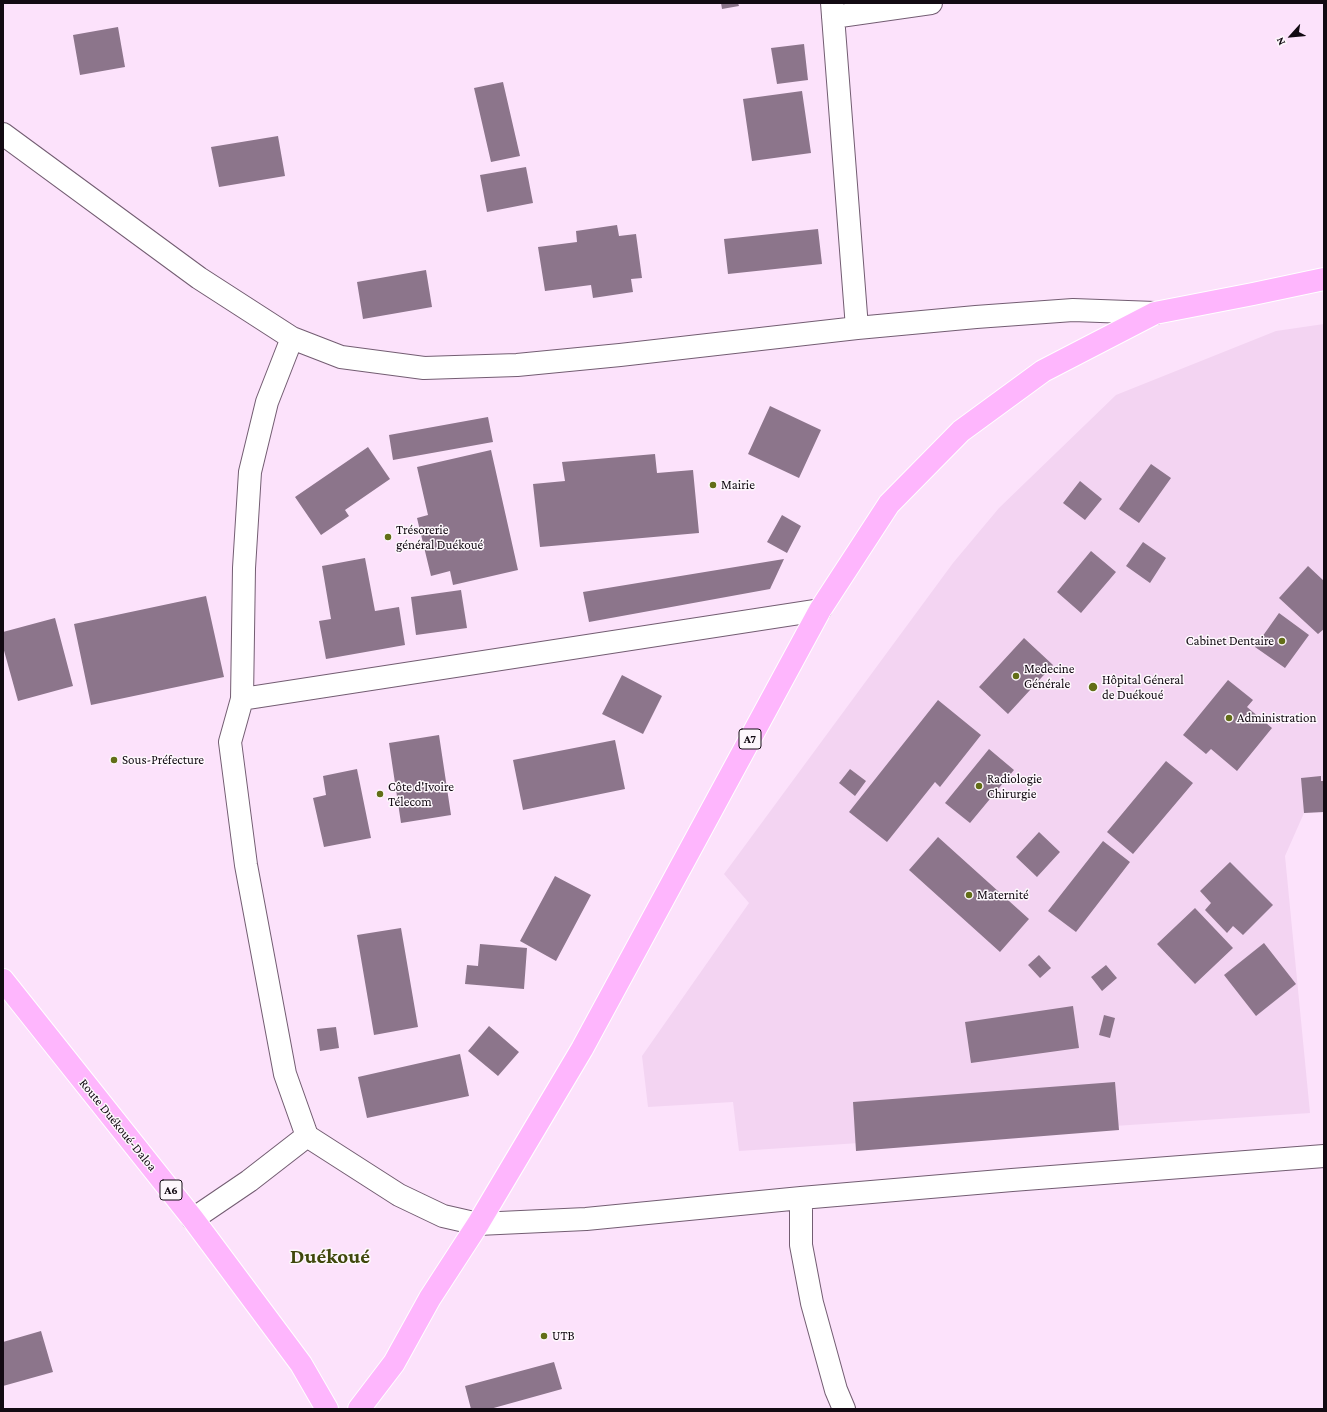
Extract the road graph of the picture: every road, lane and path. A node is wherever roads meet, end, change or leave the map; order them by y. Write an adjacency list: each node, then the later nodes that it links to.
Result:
1 (931, 3): 2 (street)
2 (832, 10): 6 (street)
3 (3, 134): 7 (street)
4 (1324, 279): 5 (highway, A7)
5 (1156, 313): 6 (street); 8 (highway, A7)
6 (857, 328): 7 (street)
7 (292, 338): 9 (street)
8 (820, 610): 9 (street); 15 (highway, A7)
9 (242, 699): 11 (street)
10 (3, 980): 14 (highway, Route Duékoué-Daloa / A6)
11 (307, 1136): 14 (street); 15 (street)
12 (1324, 1156): 13 (street)
13 (801, 1198): 15 (street); 18 (street)
14 (193, 1219): 16 (highway, Route Duékoué-Daloa / A6)
15 (478, 1224): 17 (highway, A7)
16 (327, 1409)
17 (359, 1409)
18 (844, 1409)

